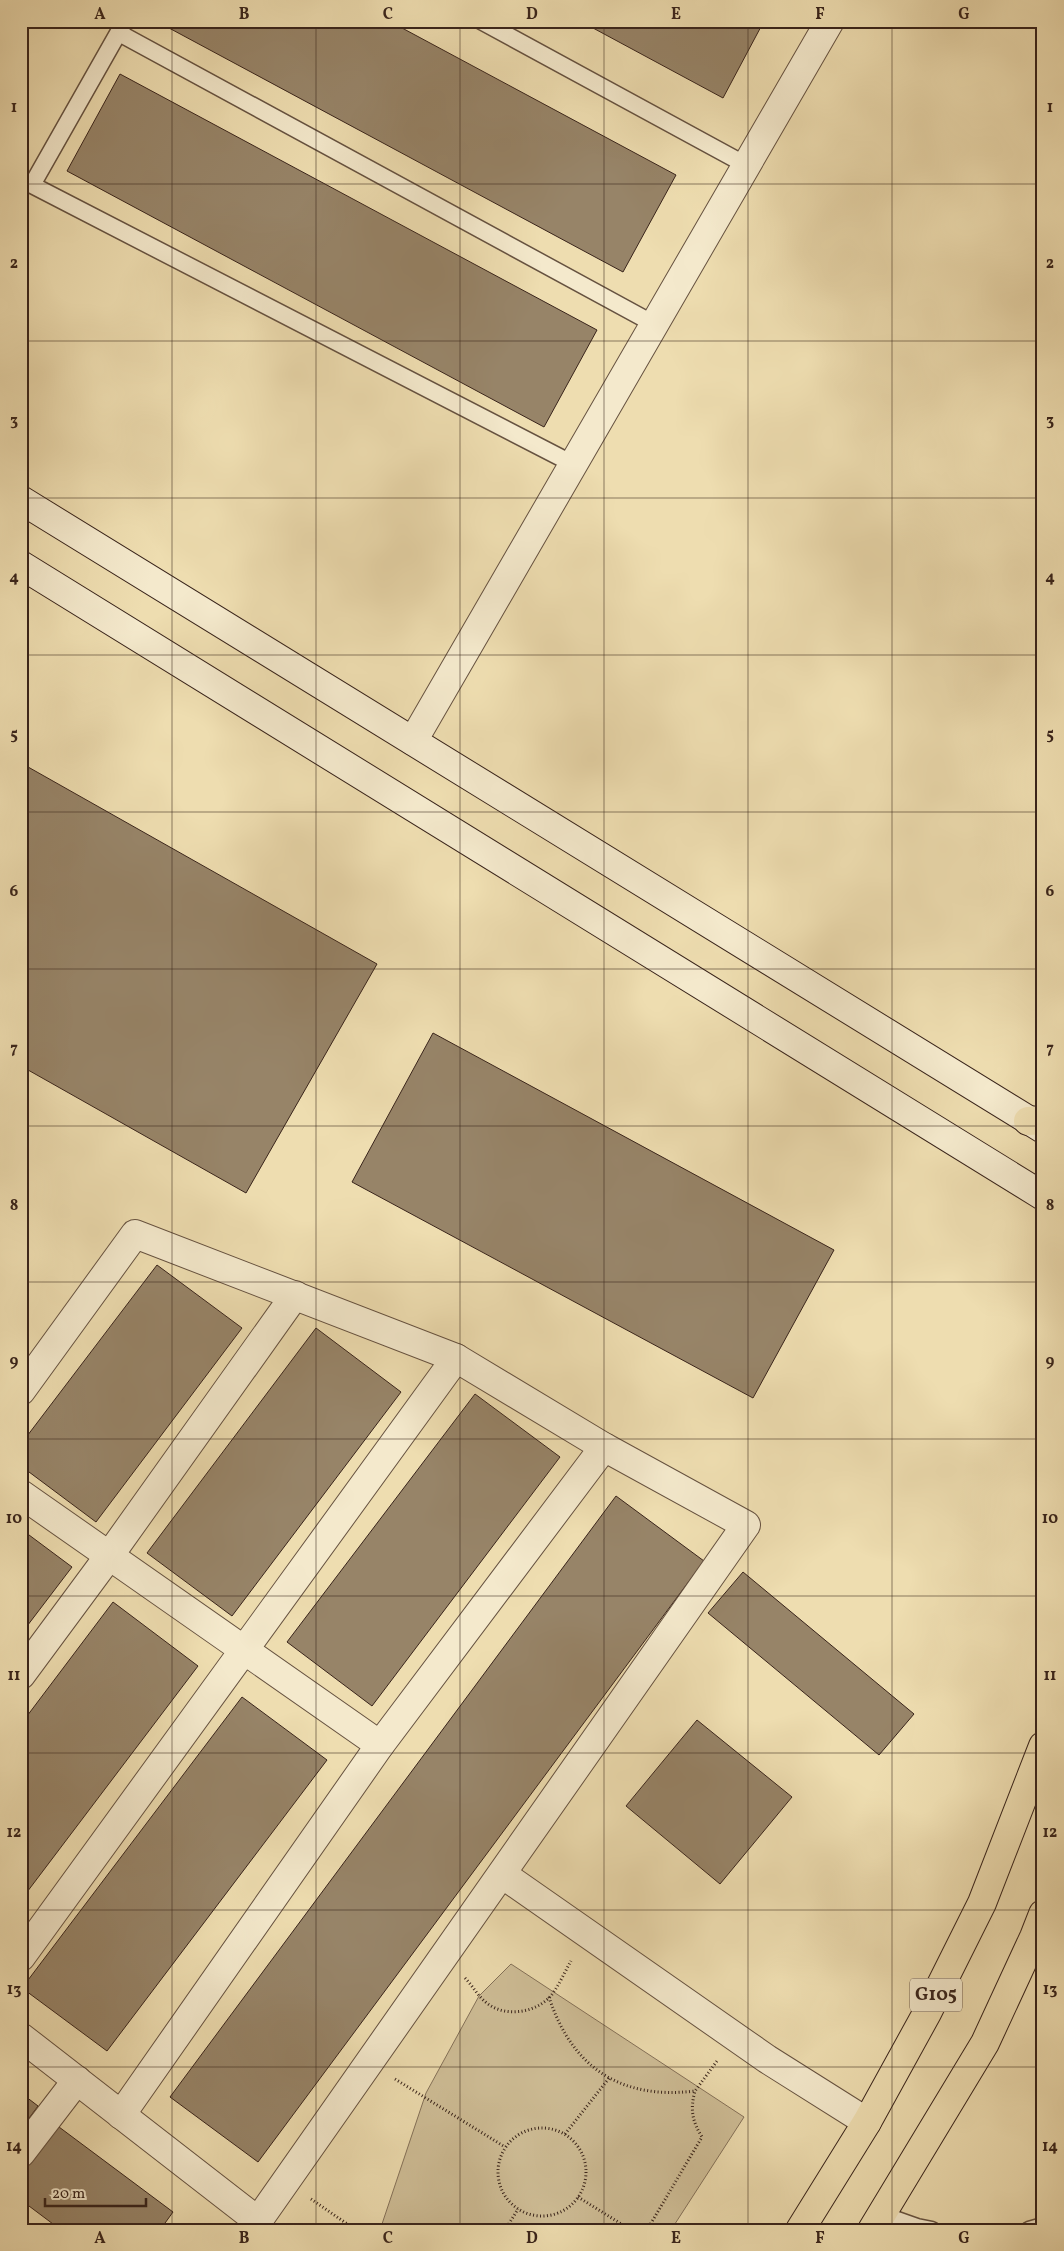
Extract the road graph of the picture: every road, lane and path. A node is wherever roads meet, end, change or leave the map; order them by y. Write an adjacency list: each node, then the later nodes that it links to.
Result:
1 (480, 21): 4 (lane)
2 (830, 21): 4 (street)
3 (122, 27): 5 (lane); 6 (lane)
4 (746, 165): 5 (street)
5 (654, 324): 6 (street)
6 (573, 464): 9 (street)
7 (21, 500): 9 (street)
8 (21, 565): 11 (street)
9 (412, 741): 10 (street)
10 (1038, 1123)
11 (1043, 1196)
12 (295, 1295): 13 (street); 14 (street); 17 (street)
13 (456, 1358): 15 (street); 18 (street)
14 (21, 1391)
15 (604, 1447): 20 (street); 22 (street)
16 (21, 1494): 17 (street)
17 (109, 1556): 18 (street); 19 (street)
18 (243, 1650): 20 (street); 26 (street)
19 (21, 1675)
20 (380, 1745): 34 (street)
21 (1043, 1746): 35 (highway, G105)
22 (502, 1874): 24 (street); 25 (street)
23 (1043, 1914): 42 (highway)
24 (588, 1933): 27 (path); 28 (street)
25 (444, 1956): 27 (path); 30 (street)
26 (21, 1957)
27 (550, 1997): 31 (path)
28 (735, 2036): 33 (path); 35 (street)
29 (21, 2037): 32 (street)
30 (369, 2062): 37 (path); 39 (street)
31 (610, 2078): 33 (path); 36 (path)
32 (76, 2080): 34 (street); 38 (street)
33 (695, 2091): 47 (path)
34 (121, 2115): 39 (street)
35 (867, 2122): 48 (highway, G105)
36 (565, 2134): 37 (path); 40 (path)
37 (505, 2147): 41 (path)
38 (21, 2154)
39 (285, 2182): 44 (path)
40 (578, 2197): 41 (path); 46 (path)
41 (518, 2209): 45 (path)
42 (878, 2222): 49 (lane)
43 (1043, 2226): 50 (lane)
44 (356, 2230)
45 (504, 2230)
46 (631, 2230)
47 (646, 2230)
48 (800, 2230)
49 (932, 2230)
50 (1029, 2230)

